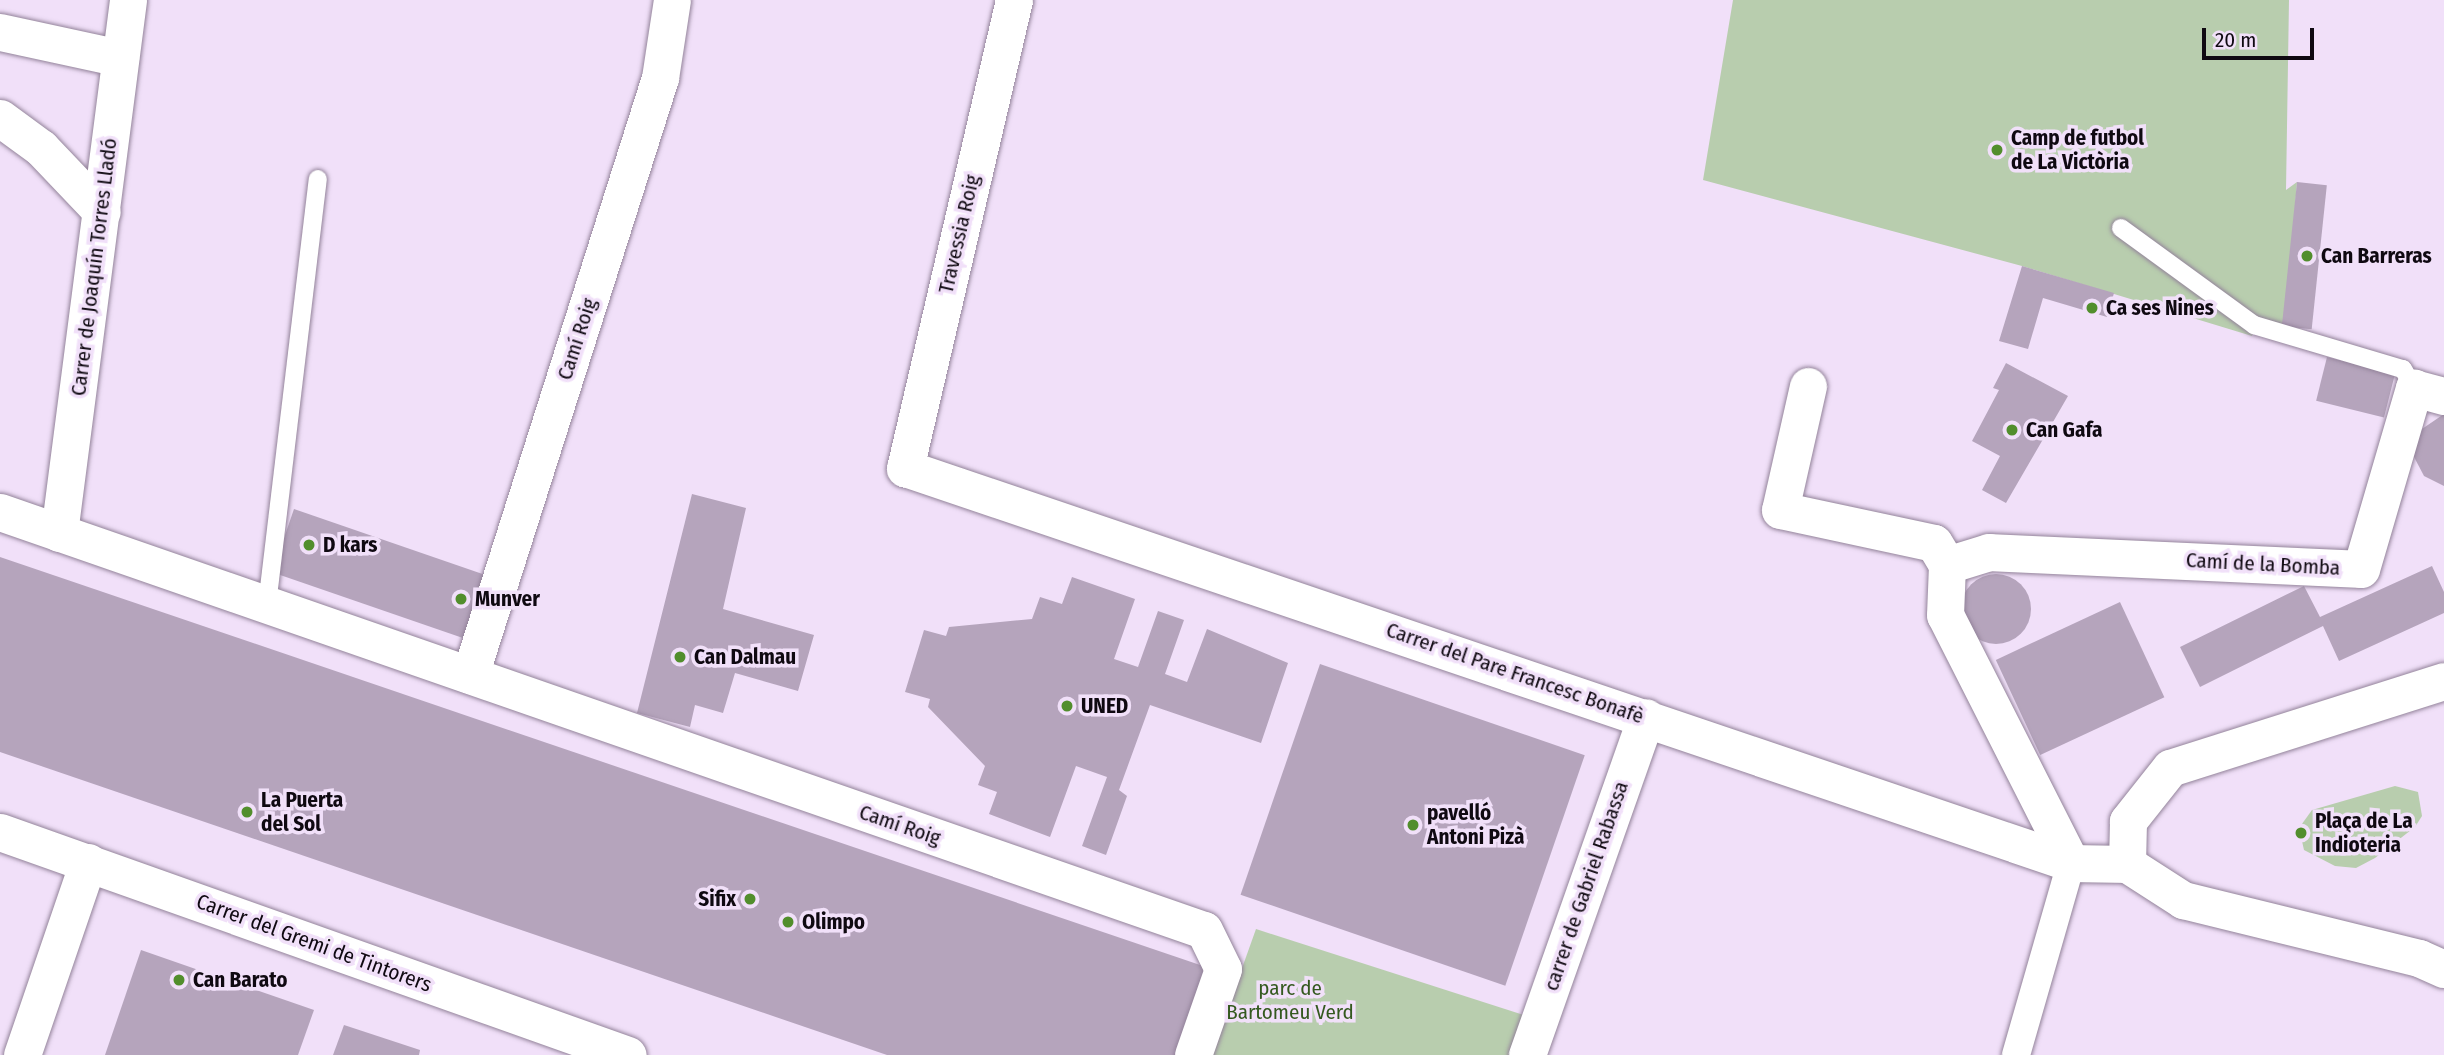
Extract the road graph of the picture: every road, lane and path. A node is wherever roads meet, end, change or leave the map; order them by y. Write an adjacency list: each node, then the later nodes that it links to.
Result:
1 (128, 0): 5 (street, Carrer de Joaquín Torres Lladó)
2 (672, 0): 17 (street, Camí Roig)
3 (1014, 0): 12 (street, Travessia Roig)
4 (0, 32): 5 (street)
5 (120, 58): 8 (street, Carrer de Joaquín Torres Lladó)
6 (0, 118): 8 (street)
7 (318, 180): 16 (lane)
8 (102, 212): 14 (street, Carrer de Joaquín Torres Lladó)
9 (2121, 228): 11 (lane)
10 (1808, 386): 15 (street)
11 (2429, 392): 15 (street, Camí de la Bomba)
12 (905, 468): 19 (street, Carrer del Pare Francesc Bonafè)
13 (0, 512): 14 (street, Camí Roig)
14 (59, 533): 16 (street, Camí Roig)
15 (1947, 565): 22 (street)
16 (267, 605): 17 (street, Camí Roig)
17 (470, 675): 27 (street, Camí Roig)
18 (2444, 681): 23 (street)
19 (1646, 717): 22 (street, Carrer del Pare Francesc Bonafè); 28 (street, carrer de Gabriel Rabassa)
20 (0, 832): 21 (street, Carrer del Gremi de Tintorers)
21 (88, 862): 25 (street); 26 (street, Carrer del Gremi de Tintorers)
22 (2071, 863): 23 (street, Carrer del Pare Francesc Bonafè); 29 (street)
23 (2127, 864): 24 (street)
24 (2444, 969)
25 (22, 1055)
26 (628, 1055)
27 (1193, 1055)
28 (1527, 1055)
29 (2016, 1055)

